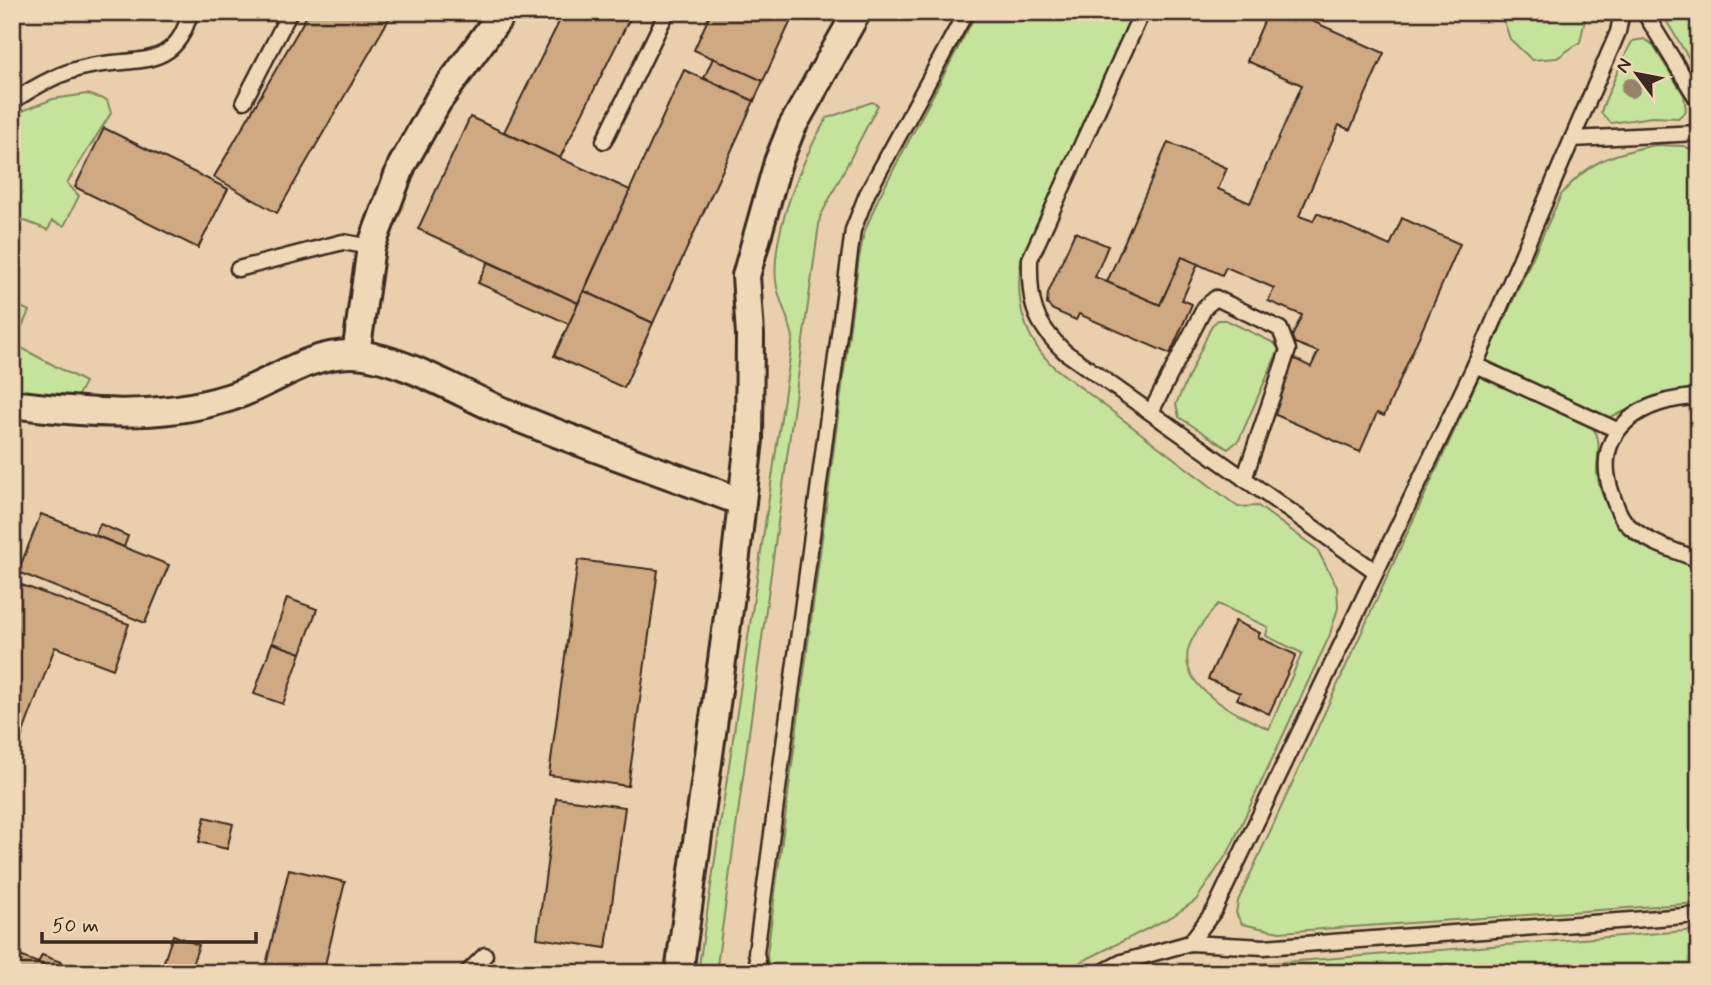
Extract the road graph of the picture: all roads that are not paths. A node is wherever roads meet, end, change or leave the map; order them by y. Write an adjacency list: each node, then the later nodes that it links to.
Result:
1 (190, 12): 11 (lane)
2 (290, 12): 10 (lane)
3 (503, 12): 16 (street)
4 (667, 12): 15 (lane)
5 (857, 12): 25 (street)
6 (966, 12): 33 (lane)
7 (1142, 12): 22 (lane)
8 (1622, 12): 14 (lane)
9 (1644, 12): 12 (lane)
10 (244, 101)
11 (12, 102)
12 (1699, 103)
13 (1699, 133): 14 (lane)
14 (1572, 139): 19 (lane)
15 (604, 141)
16 (371, 247): 17 (lane); 18 (street)
17 (238, 270)
18 (356, 354): 21 (street); 25 (street)
19 (1475, 365): 23 (lane); 27 (lane)
20 (1699, 397): 23 (lane)
21 (12, 404)
22 (1152, 412): 24 (lane); 24 (lane)
23 (1617, 430): 26 (lane)
24 (1244, 478): 27 (lane)
25 (742, 502): 32 (street)
26 (1699, 560)
27 (1375, 571): 29 (lane)
28 (1699, 915): 29 (lane)
29 (1190, 943): 34 (lane)
30 (485, 955): 31 (lane)
31 (467, 973)
32 (679, 973)
33 (760, 973)
34 (1101, 973)

